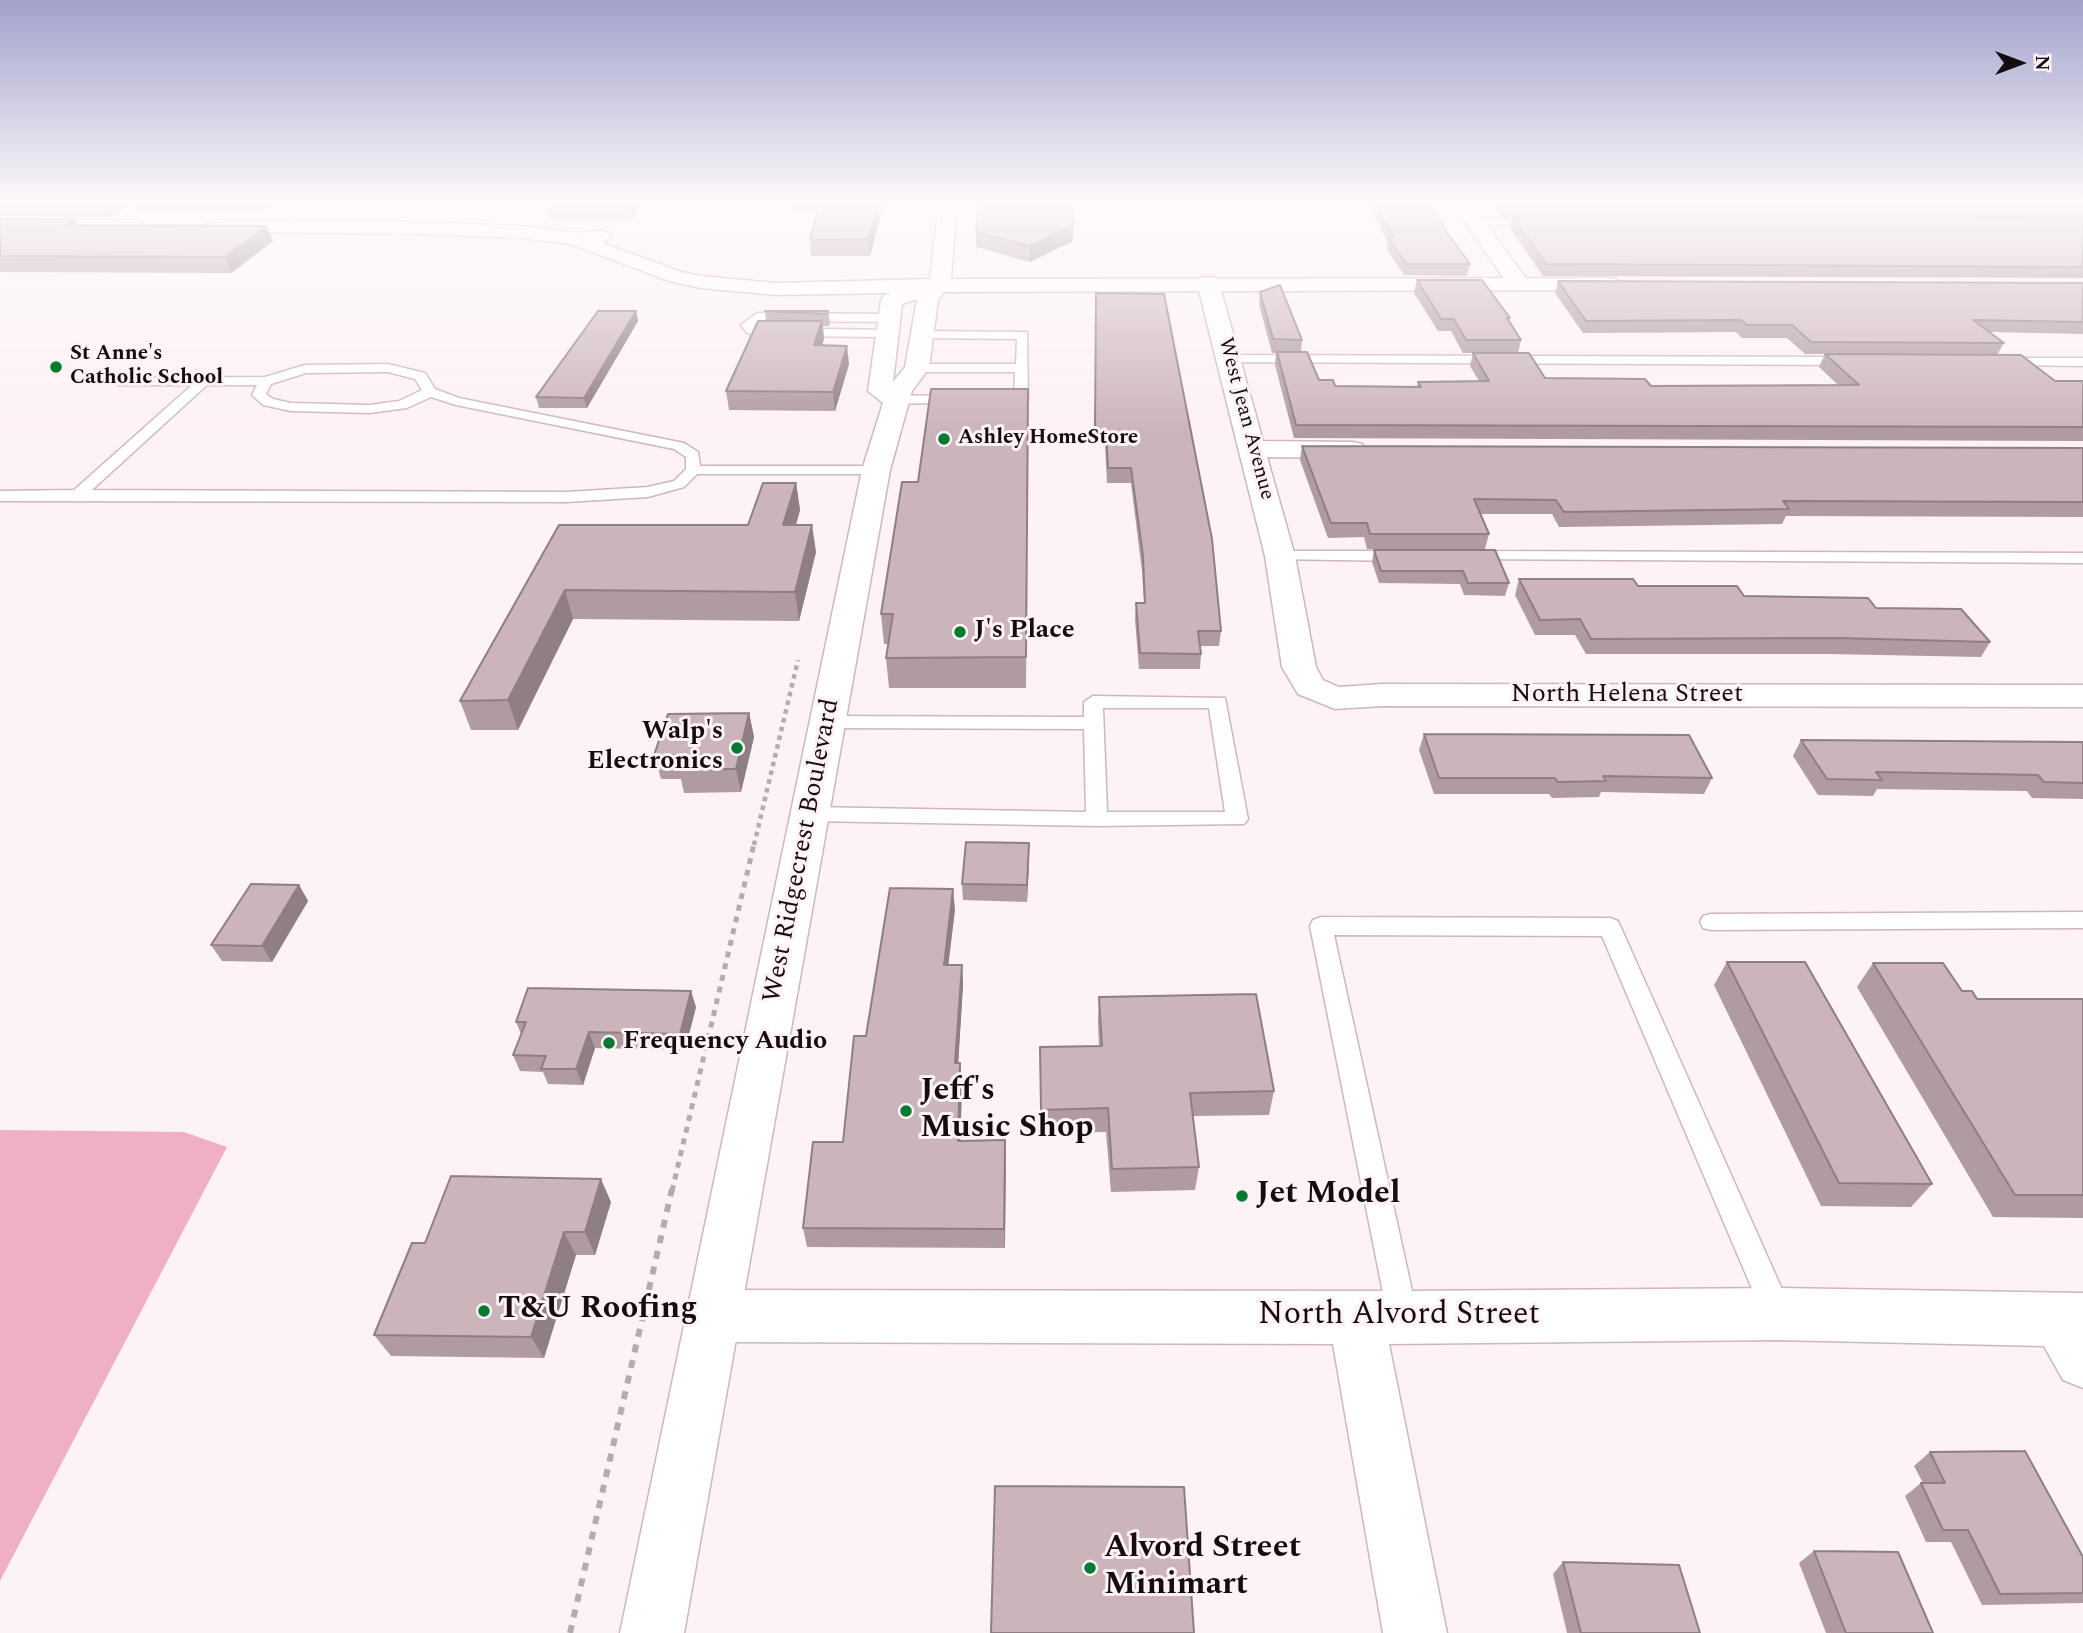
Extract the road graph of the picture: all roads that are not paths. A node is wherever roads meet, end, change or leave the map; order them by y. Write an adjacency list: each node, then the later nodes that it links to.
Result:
1 (684, 278): 5 (street)
2 (941, 278): 5 (street, West Ridgecrest Boulevard)
3 (1515, 278): 6 (street)
4 (1208, 283): 5 (street); 6 (street); 10 (street, West Jean Avenue)
5 (940, 284): 8 (street); 9 (street, West Ridgecrest Boulevard)
6 (1519, 284): 7 (street)
7 (1628, 285)
8 (890, 322): 8 (lane); 18 (street)
9 (922, 335): 14 (lane); 18 (street, West Ridgecrest Boulevard)
10 (1229, 359): 11 (lane); 22 (street, West Jean Avenue)
11 (1860, 361)
12 (1985, 362): 13 (lane)
13 (2083, 362)
14 (1022, 368): 18 (lane); 21 (lane)
15 (118, 381): 16 (lane)
16 (204, 381): 17 (lane); 26 (lane)
17 (266, 381): 19 (lane); 19 (lane)
18 (906, 384): 20 (lane); 25 (street, West Ridgecrest Boulevard)
19 (430, 392): 24 (lane)
20 (969, 399)
21 (995, 399)
22 (1254, 449): 23 (street); 28 (street, West Jean Avenue)
23 (1378, 450)
24 (694, 470): 25 (lane); 26 (lane)
25 (876, 470): 33 (street, West Ridgecrest Boulevard)
26 (78, 495): 27 (lane)
27 (0, 496)
28 (1280, 555): 29 (lane); 32 (street, North Helena Street)
29 (1419, 556)
30 (1461, 556): 31 (lane)
31 (2083, 558)
32 (2083, 696)
33 (828, 722): 34 (lane); 35 (street, West Ridgecrest Boulevard)
34 (1094, 723): 36 (lane); 36 (lane)
35 (810, 814): 36 (lane); 40 (street, West Ridgecrest Boulevard)
36 (1097, 818)
37 (2083, 920): 38 (lane)
38 (1711, 922)
39 (1778, 1314): 41 (street, North Alvord Street); 41 (lane); 42 (street, North Alvord Street)
40 (715, 1316): 41 (street, North Alvord Street); 43 (street, West Ridgecrest Boulevard)
41 (1380, 1317): 44 (street)
42 (2075, 1334)
43 (652, 1633)
44 (1415, 1633)

